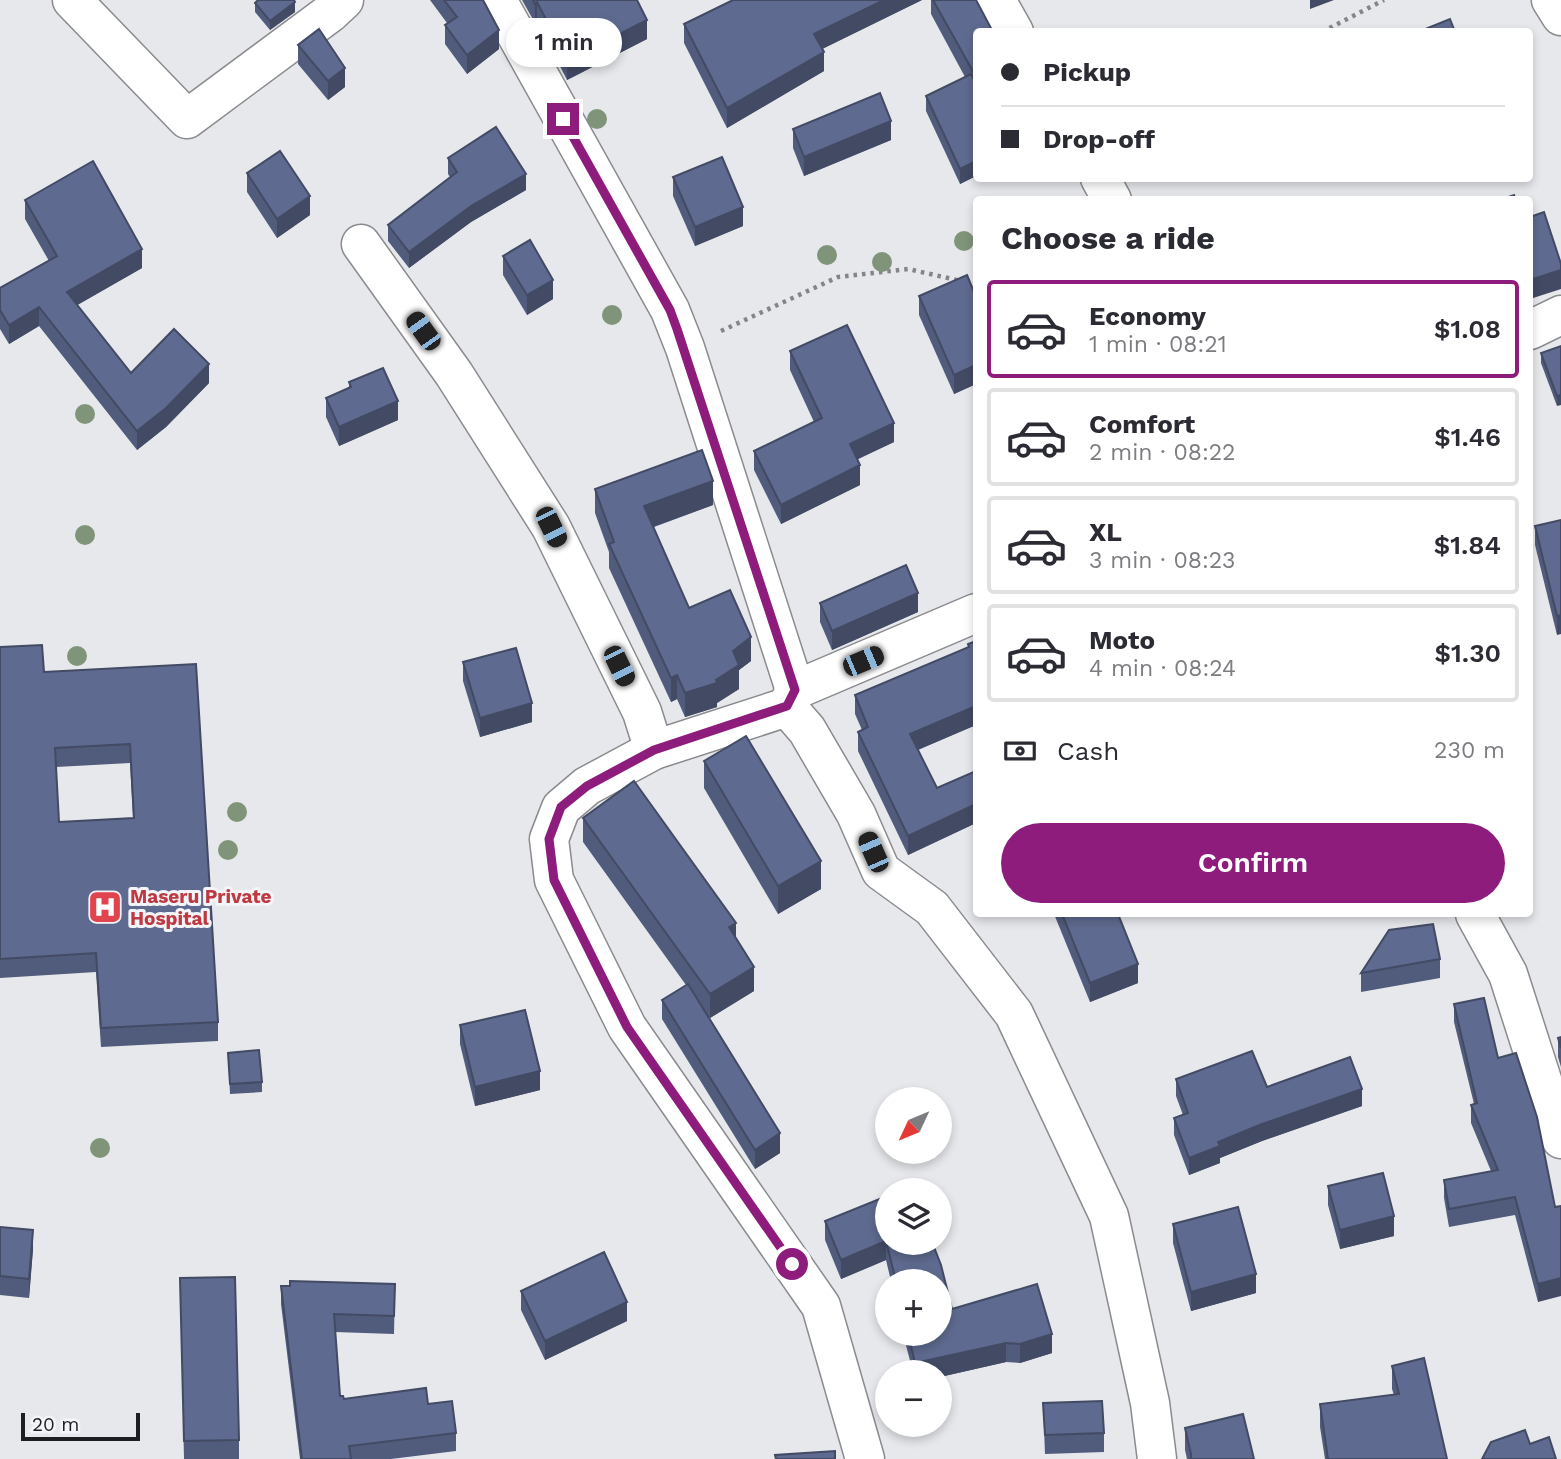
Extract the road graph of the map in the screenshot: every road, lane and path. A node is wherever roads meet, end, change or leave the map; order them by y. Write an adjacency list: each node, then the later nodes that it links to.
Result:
1 (72, 0): 2 (street)
2 (344, 0)
3 (497, 0): 14 (street)
4 (996, 0): 8 (street)
5 (1384, 0): 9 (path)
6 (1550, 0): 7 (street)
7 (1561, 16)
8 (1012, 28)
9 (1330, 28)
10 (361, 244): 17 (street)
11 (966, 282): 14 (path)
12 (1561, 315): 13 (street)
13 (1533, 329)
14 (685, 348): 16 (street)
15 (973, 614): 16 (street)
16 (791, 698): 17 (street); 21 (street)
17 (654, 750): 20 (street)
18 (1477, 917): 19 (street)
19 (1561, 1139)
20 (865, 1459)
21 (1157, 1459)

